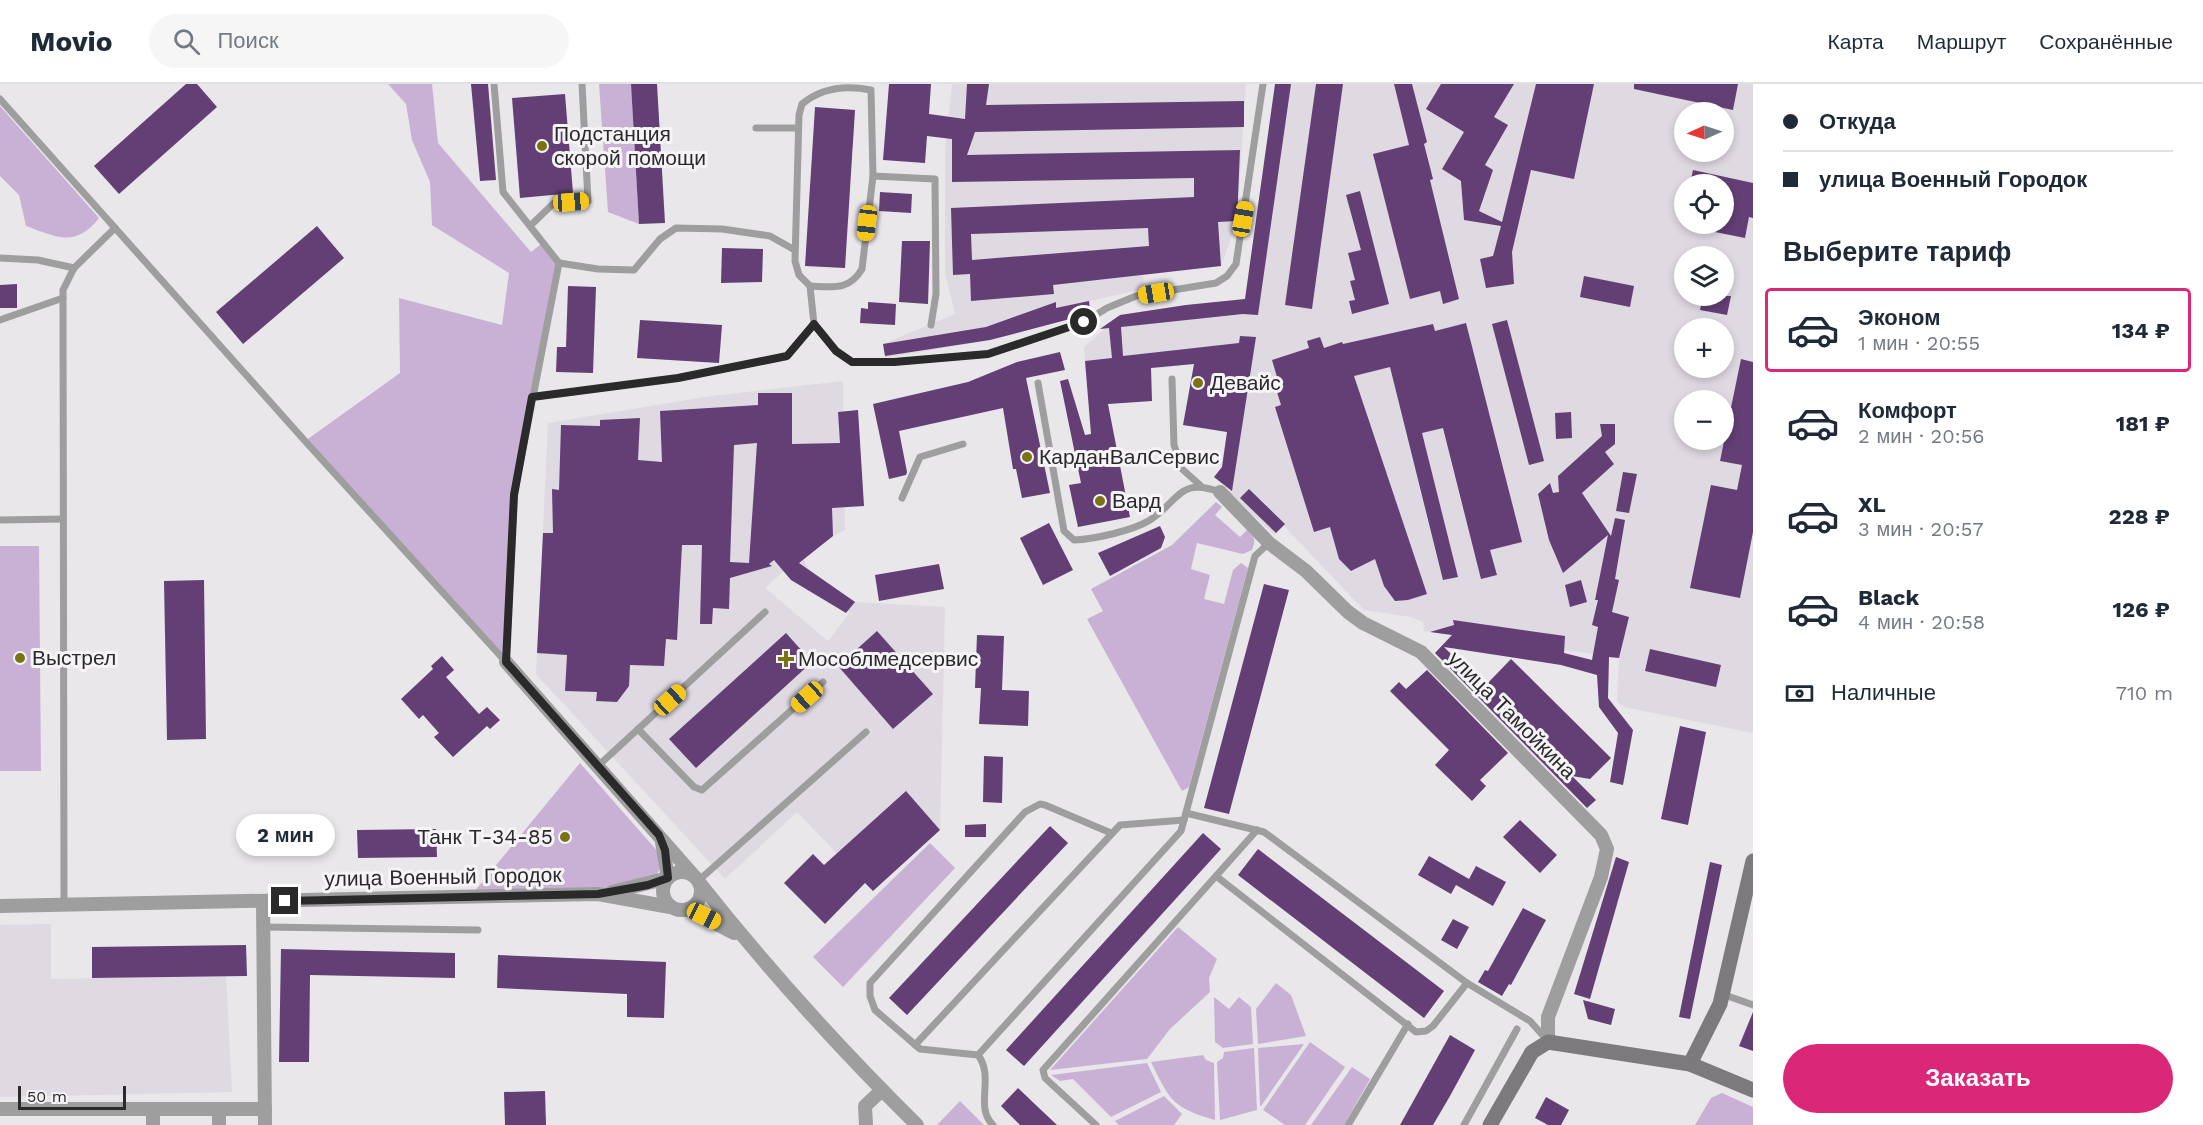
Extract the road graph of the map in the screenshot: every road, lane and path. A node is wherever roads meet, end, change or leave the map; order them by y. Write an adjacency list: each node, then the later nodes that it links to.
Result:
1 (494, 84): 9 (lane)
2 (582, 84): 9 (lane)
3 (1263, 84): 18 (lane)
4 (867, 87): 7 (lane); 8 (lane)
5 (0, 99): 10 (lane)
6 (756, 128): 7 (lane)
7 (798, 128): 11 (lane)
8 (873, 176): 15 (lane); 19 (lane)
9 (531, 225): 13 (lane)
10 (115, 228): 14 (lane); 31 (lane)
11 (793, 249): 13 (lane); 15 (lane)
12 (0, 258): 14 (lane)
13 (559, 262): 22 (lane)
14 (74, 268): 16 (lane)
15 (810, 286): 18 (lane)
16 (63, 298): 17 (lane); 27 (lane)
17 (0, 320)
18 (814, 324): 22 (lane)
19 (931, 326)
20 (1172, 379): 24 (lane)
21 (1038, 383): 24 (lane)
22 (532, 397): 31 (lane)
23 (963, 444): 26 (lane)
24 (1200, 485): 25 (lane)
25 (1220, 492): 29 (street, улица Тамойкина)
26 (902, 498)
27 (63, 519): 28 (lane); 46 (lane)
28 (0, 520)
29 (1269, 543): 36 (lane); 58 (street, улица Тамойкина)
30 (765, 612): 33 (lane)
31 (506, 662): 35 (street)
32 (823, 682): 33 (lane)
33 (638, 729): 35 (lane)
34 (866, 732): 43 (lane)
35 (599, 765): 39 (street)
36 (1185, 816): 37 (lane); 38 (lane); 60 (lane)
37 (1257, 830): 41 (lane); 53 (lane)
38 (1111, 833): 59 (lane); 59 (lane)
39 (659, 835): 42 (street); 43 (street)
40 (1753, 861): 54 (street)
41 (1216, 876): 56 (lane); 74 (lane)
42 (668, 878): 43 (street); 44 (street); 48 (street)
43 (696, 879): 49 (street); 52 (street)
44 (598, 894): 45 (street, улица Военный Городок); 48 (street, улица Военный Городок)
45 (263, 901): 46 (street, улица Военный Городок); 50 (street)
46 (64, 905): 47 (street, улица Военный Городок)
47 (0, 906)
48 (670, 907): 49 (street)
49 (688, 909): 52 (street)
50 (263, 927): 51 (lane); 67 (street)
51 (478, 930)
52 (744, 940): 62 (street)
53 (1467, 983): 56 (lane); 58 (lane)
54 (1722, 994): 55 (lane); 61 (street)
55 (1753, 1005)
56 (1408, 1024): 75 (lane)
57 (1517, 1029): 76 (lane)
58 (1548, 1042): 61 (street); 77 (street)
59 (915, 1045): 60 (lane)
60 (978, 1055): 73 (lane)
61 (1690, 1064): 63 (street)
62 (882, 1090): 71 (street); 72 (street)
63 (1753, 1090)
64 (0, 1109): 65 (street)
65 (153, 1109): 66 (street); 68 (street)
66 (219, 1109): 67 (street); 69 (street)
67 (265, 1109): 70 (street)
68 (153, 1125)
69 (219, 1125)
70 (265, 1125)
71 (866, 1125)
72 (917, 1125)
73 (993, 1125)
74 (1096, 1125)
75 (1348, 1125)
76 (1464, 1125)
77 (1490, 1125)

